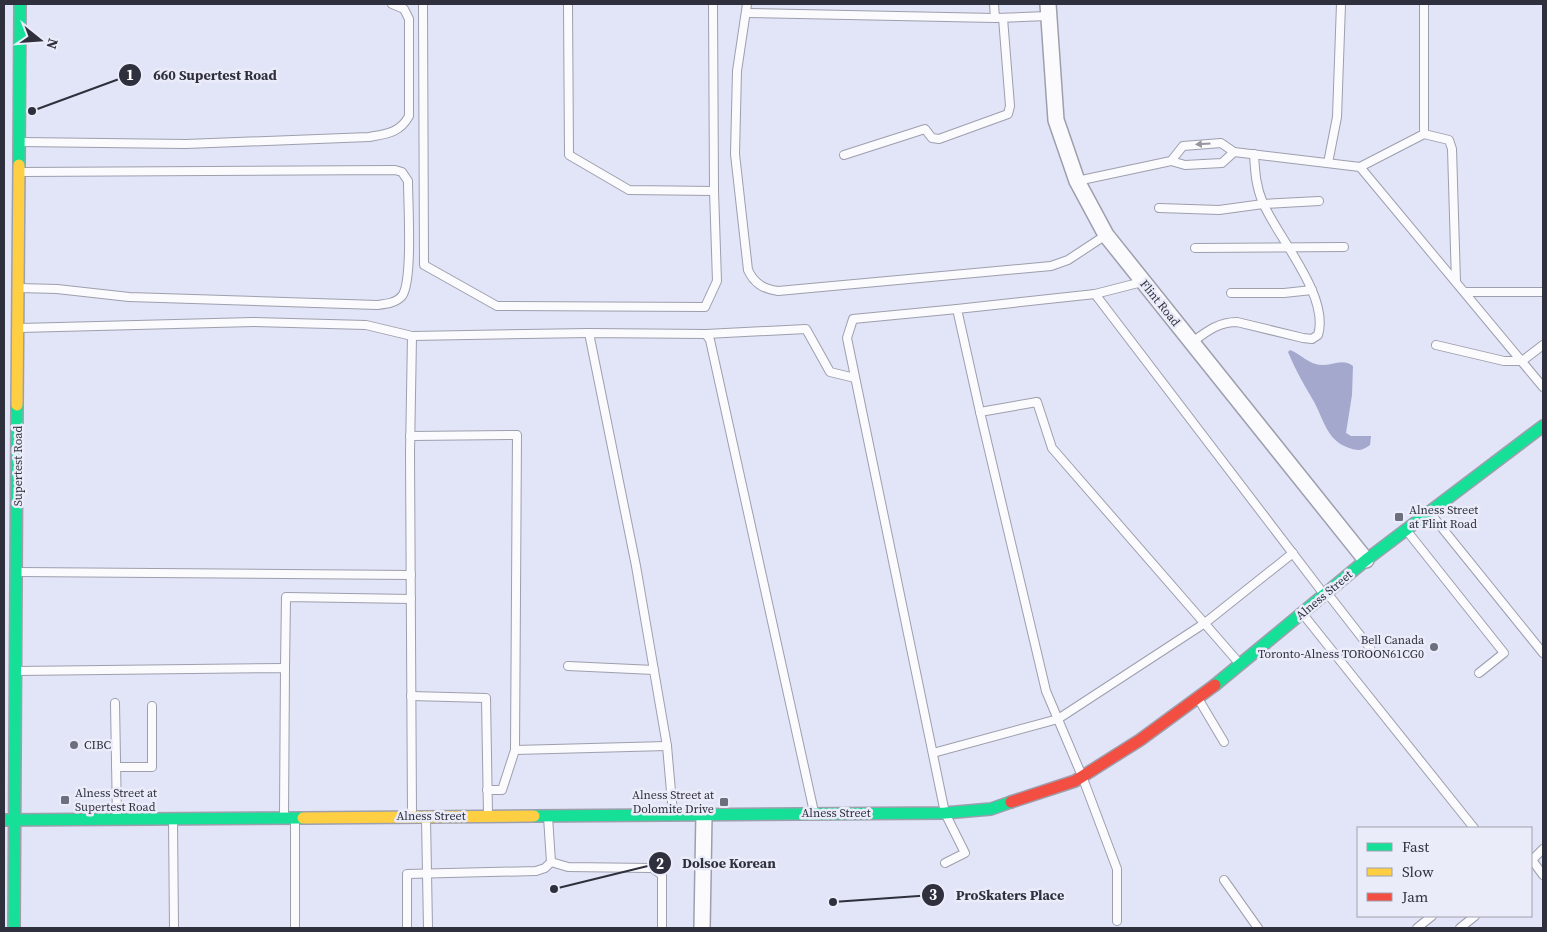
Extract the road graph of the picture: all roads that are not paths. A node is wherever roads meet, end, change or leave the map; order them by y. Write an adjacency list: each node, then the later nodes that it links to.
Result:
1 (20, 4): 14 (street, Supertest Road)
2 (392, 4): 14 (lane)
3 (423, 4): 23 (lane)
4 (568, 4): 23 (lane)
5 (713, 4): 23 (lane)
6 (748, 4): 11 (lane)
7 (994, 4): 12 (lane)
8 (1341, 4): 19 (lane)
9 (1424, 4): 13 (lane)
10 (1048, 10): 12 (lane); 22 (street, Flint Road)
11 (746, 13): 12 (lane); 27 (lane)
12 (999, 18): 17 (lane)
13 (1424, 134): 20 (lane); 32 (lane)
14 (20, 142): 21 (street, Supertest Road)
15 (1234, 152): 16 (lane); 18 (lane); 18 (lane, one-way to 18)
16 (1254, 154): 19 (lane); 25 (lane)
17 (844, 155)
18 (1171, 161): 22 (lane)
19 (1328, 163): 20 (lane)
20 (1360, 167): 32 (lane)
21 (19, 172): 33 (street, Supertest Road); 33 (lane)
22 (1077, 181): 27 (street, Flint Road)
23 (714, 190)
24 (1319, 202): 25 (lane)
25 (1263, 204): 26 (lane); 28 (lane)
26 (1159, 208)
27 (1106, 235): 31 (street, Flint Road)
28 (1288, 247): 29 (lane); 30 (lane); 34 (lane)
29 (1344, 247)
30 (1195, 248)
31 (1142, 282): 38 (lane); 44 (street, Flint Road)
32 (1456, 282): 35 (lane)
33 (19, 288): 40 (street, Supertest Road)
34 (1312, 290): 37 (lane); 44 (lane)
35 (1465, 292): 36 (lane); 47 (lane)
36 (1543, 292)
37 (1231, 293)
38 (1095, 294): 39 (lane); 55 (lane)
39 (958, 309): 48 (lane); 50 (lane)
40 (18, 328): 43 (lane); 57 (street, Supertest Road)
41 (589, 333): 42 (lane); 43 (lane); 68 (lane)
42 (706, 334): 48 (lane); 85 (lane)
43 (412, 336): 52 (lane)
44 (1191, 343): 56 (street, Flint Road)
45 (1436, 345): 47 (lane)
46 (1543, 345): 47 (lane)
47 (1522, 361): 49 (lane)
48 (856, 378): 79 (lane)
49 (1543, 388)
50 (980, 412): 62 (lane); 75 (lane)
51 (1543, 426): 53 (street, Alness Street)
52 (410, 436): 58 (lane); 78 (lane)
53 (1430, 513): 54 (street, Alness Street); 64 (lane)
54 (1406, 530): 56 (street, Alness Street); 70 (lane)
55 (1294, 553): 59 (lane); 62 (lane)
56 (1366, 560): 59 (street, Alness Street)
57 (17, 572): 58 (lane); 69 (street, Supertest Road)
58 (411, 575): 60 (lane)
59 (1326, 594): 61 (street, Alness Street); 63 (lane)
60 (411, 599): 67 (lane); 71 (lane)
61 (1302, 613): 65 (street, Alness Street); 95 (lane)
62 (1205, 623): 65 (lane); 75 (lane)
63 (1370, 648)
64 (1543, 653)
65 (1240, 664): 72 (street, Alness Street)
66 (568, 666): 68 (lane)
67 (286, 668): 69 (lane); 93 (lane)
68 (654, 670): 77 (lane)
69 (15, 671): 94 (street, Supertest Road)
70 (1479, 673)
71 (411, 696): 82 (lane); 88 (lane)
72 (1198, 698): 76 (lane); 81 (street, Alness Street)
73 (114, 703): 80 (lane)
74 (152, 706): 80 (lane)
75 (1058, 719): 79 (lane); 81 (lane)
76 (1224, 742)
77 (667, 746): 78 (lane); 87 (lane)
78 (515, 750): 82 (lane)
79 (933, 753): 83 (lane)
80 (116, 767): 92 (lane)
81 (1082, 776): 83 (street, Alness Street); 104 (lane)
82 (487, 790): 90 (lane)
83 (945, 813): 85 (street, Alness Street); 98 (lane)
84 (704, 814): 85 (street, Alness Street); 87 (street, Alness Street); 111 (street)
85 (814, 814)
86 (548, 815): 87 (street, Alness Street); 90 (street, Alness Street); 97 (lane)
87 (673, 815)
88 (412, 816): 89 (street, Alness Street); 93 (street, Alness Street)
89 (426, 816): 90 (street, Alness Street); 99 (lane)
90 (488, 816)
91 (173, 817): 92 (street, Alness Street); 93 (street, Alness Street); 106 (lane)
92 (117, 818): 94 (street, Alness Street)
93 (290, 818): 107 (lane)
94 (10, 820): 105 (street, Supertest Road)
95 (1473, 827)
96 (1543, 849): 100 (lane)
97 (550, 862): 99 (lane); 110 (lane)
98 (945, 863)
99 (427, 874): 108 (lane); 109 (lane)
100 (1543, 875)
101 (1224, 880): 112 (lane)
102 (1431, 917): 113 (lane)
103 (1474, 917): 114 (lane)
104 (1117, 921)
105 (14, 928)
106 (174, 928)
107 (295, 928)
108 (407, 928)
109 (428, 928)
110 (662, 928)
111 (702, 928)
112 (1258, 928)
113 (1417, 928)
114 (1460, 928)

